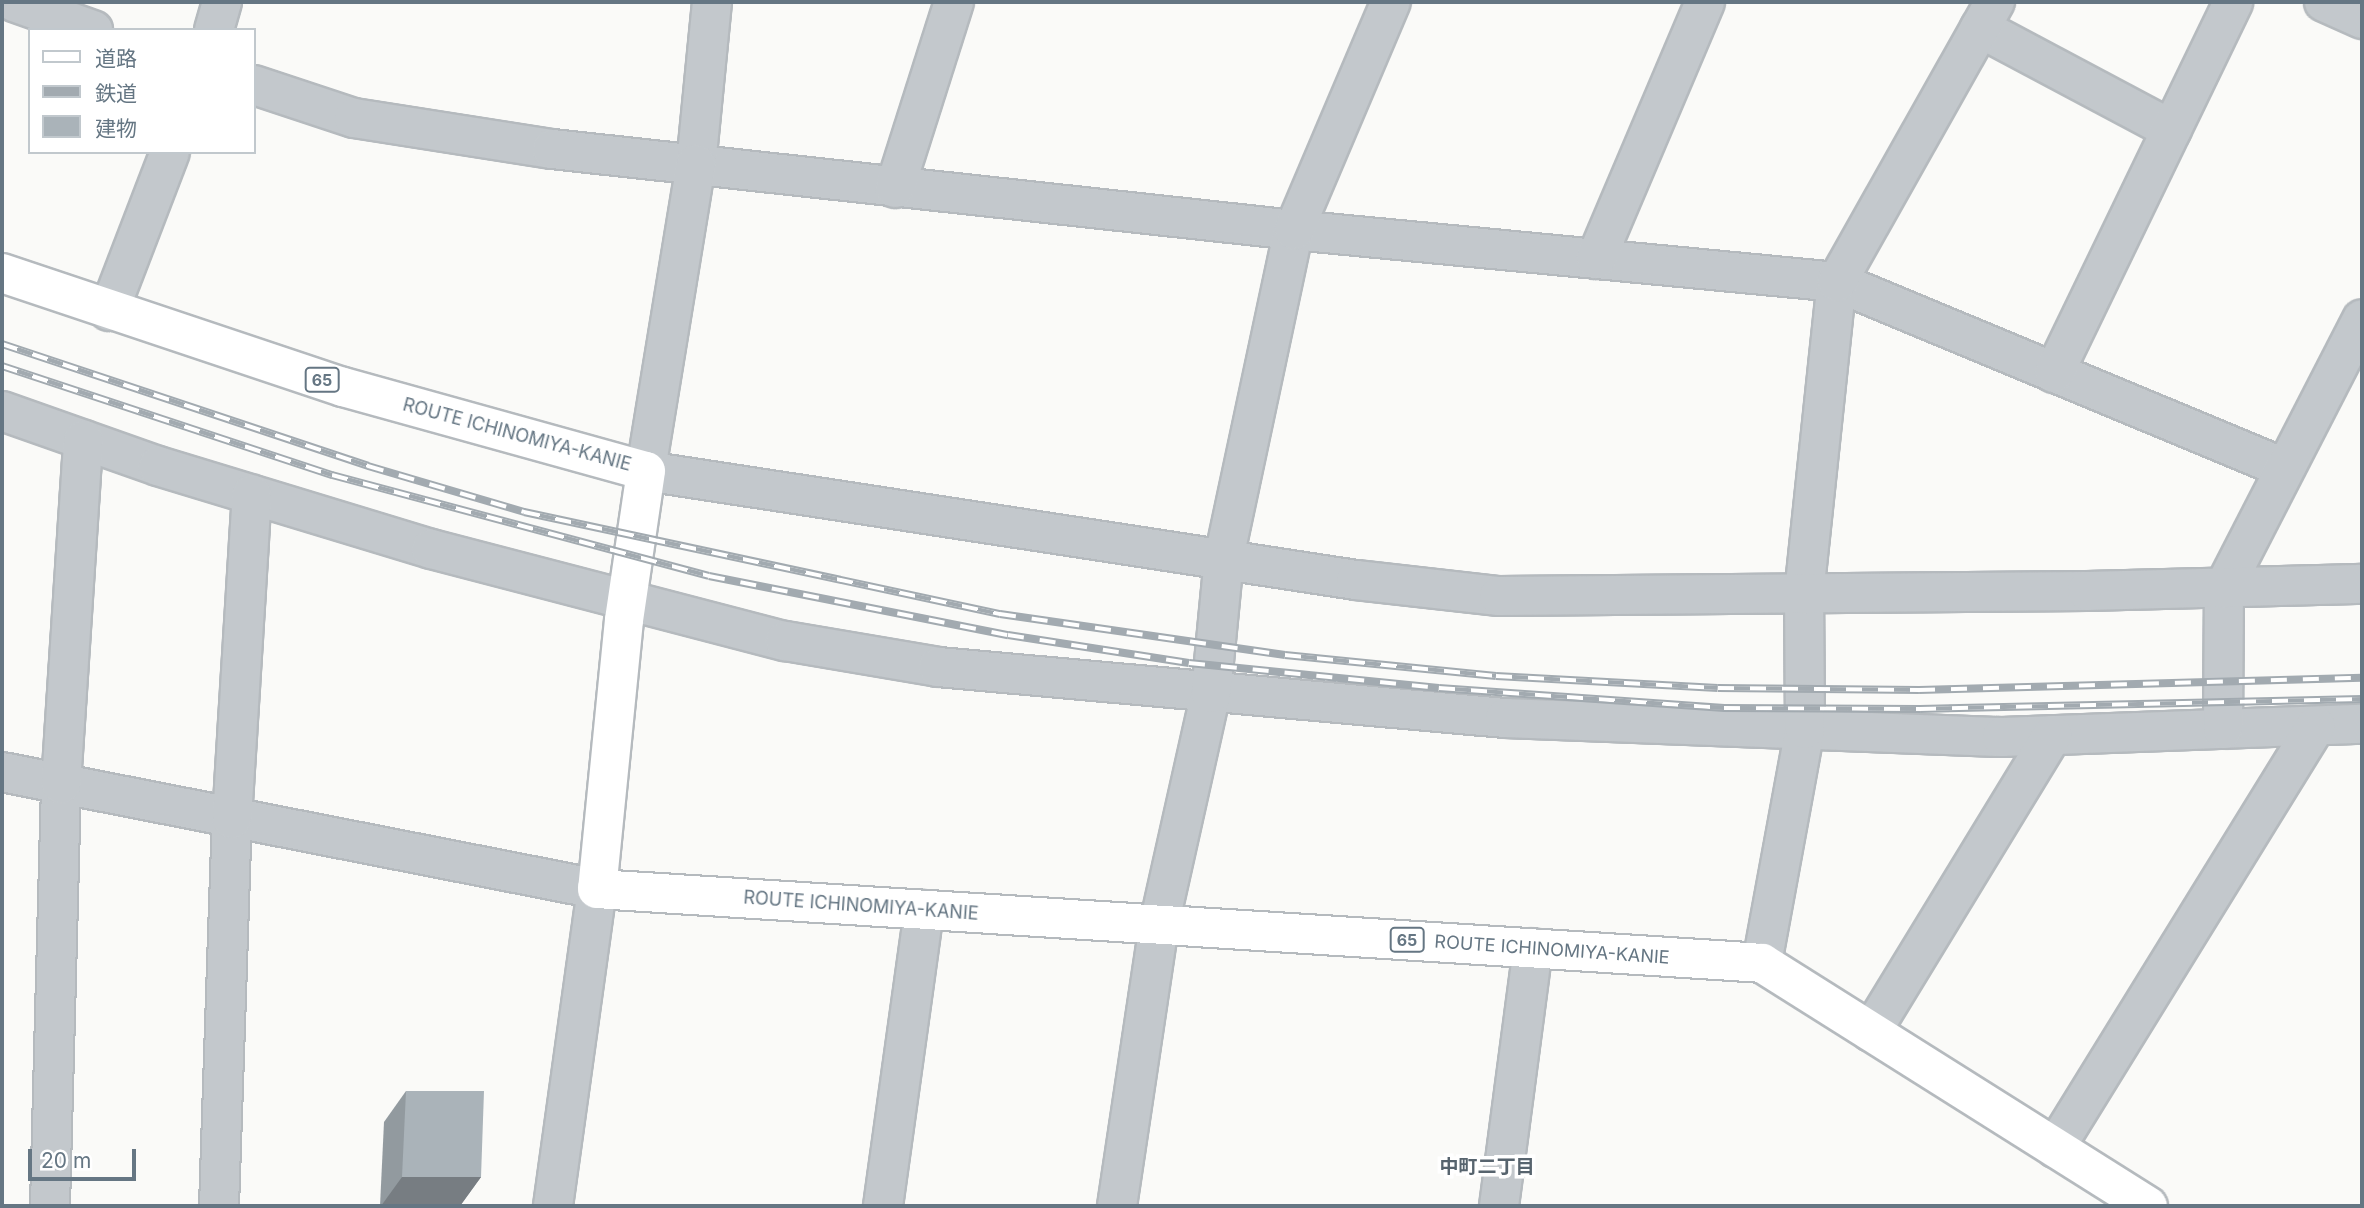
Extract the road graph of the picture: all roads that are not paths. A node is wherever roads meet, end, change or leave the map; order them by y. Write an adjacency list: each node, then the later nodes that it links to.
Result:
1 (13, 2): 11 (street)
2 (222, 2): 12 (street)
3 (712, 2): 16 (street)
4 (954, 2): 17 (street)
5 (1391, 2): 18 (street)
6 (1705, 2): 19 (street)
7 (2233, 2): 14 (street)
8 (2324, 2): 10 (street)
9 (1988, 15): 14 (street); 21 (street)
10 (2362, 19)
11 (87, 28)
12 (215, 28)
13 (256, 86): 16 (street)
14 (2172, 130): 24 (street)
15 (169, 154): 22 (street)
16 (696, 164): 17 (street); 28 (street)
17 (895, 188): 18 (street)
18 (1294, 230): 19 (street); 30 (street)
19 (1596, 259): 21 (street)
20 (2, 273): 22 (main road, ROUTE ICHINOMIYA-KANIE / 65)
21 (1837, 282): 24 (street); 33 (street)
22 (109, 311): 28 (main road, ROUTE ICHINOMIYA-KANIE / 65)
23 (2362, 319): 27 (street)
24 (2054, 373): 27 (street)
25 (2, 411): 26 (street)
26 (83, 440): 29 (street); 42 (street)
27 (2283, 468): 32 (street)
28 (646, 471): 30 (street); 34 (main road, ROUTE ICHINOMIYA-KANIE)
29 (252, 495): 34 (street); 43 (street)
30 (1224, 558): 33 (street); 35 (street)
31 (2362, 584): 32 (street)
32 (2224, 588): 33 (street); 39 (street)
33 (1804, 594): 38 (street)
34 (627, 601): 35 (street); 44 (main road, ROUTE ICHINOMIYA-KANIE)
35 (1210, 693): 38 (street); 46 (street)
36 (2362, 724): 37 (street)
37 (2316, 726): 39 (street); 50 (street)
38 (1805, 729): 40 (street); 48 (street)
39 (2223, 729): 40 (street)
40 (2052, 735): 49 (street)
41 (2, 772): 42 (street)
42 (61, 784): 43 (street); 51 (street)
43 (232, 819): 44 (street); 52 (street)
44 (597, 889): 45 (main road, ROUTE ICHINOMIYA-KANIE / 65); 53 (street)
45 (924, 910): 46 (main road, ROUTE ICHINOMIYA-KANIE / 65); 54 (street)
46 (1159, 925): 47 (main road, ROUTE ICHINOMIYA-KANIE / 65); 55 (street)
47 (1532, 948): 48 (main road, ROUTE ICHINOMIYA-KANIE / 65); 56 (street)
48 (1762, 963): 49 (main road, ROUTE ICHINOMIYA-KANIE / 65)
49 (1871, 1032): 50 (main road, ROUTE ICHINOMIYA-KANIE / 65)
50 (2055, 1148): 57 (main road, ROUTE ICHINOMIYA-KANIE / 65)
51 (50, 1206)
52 (219, 1206)
53 (553, 1206)
54 (883, 1206)
55 (1117, 1206)
56 (1499, 1206)
57 (2148, 1206)

